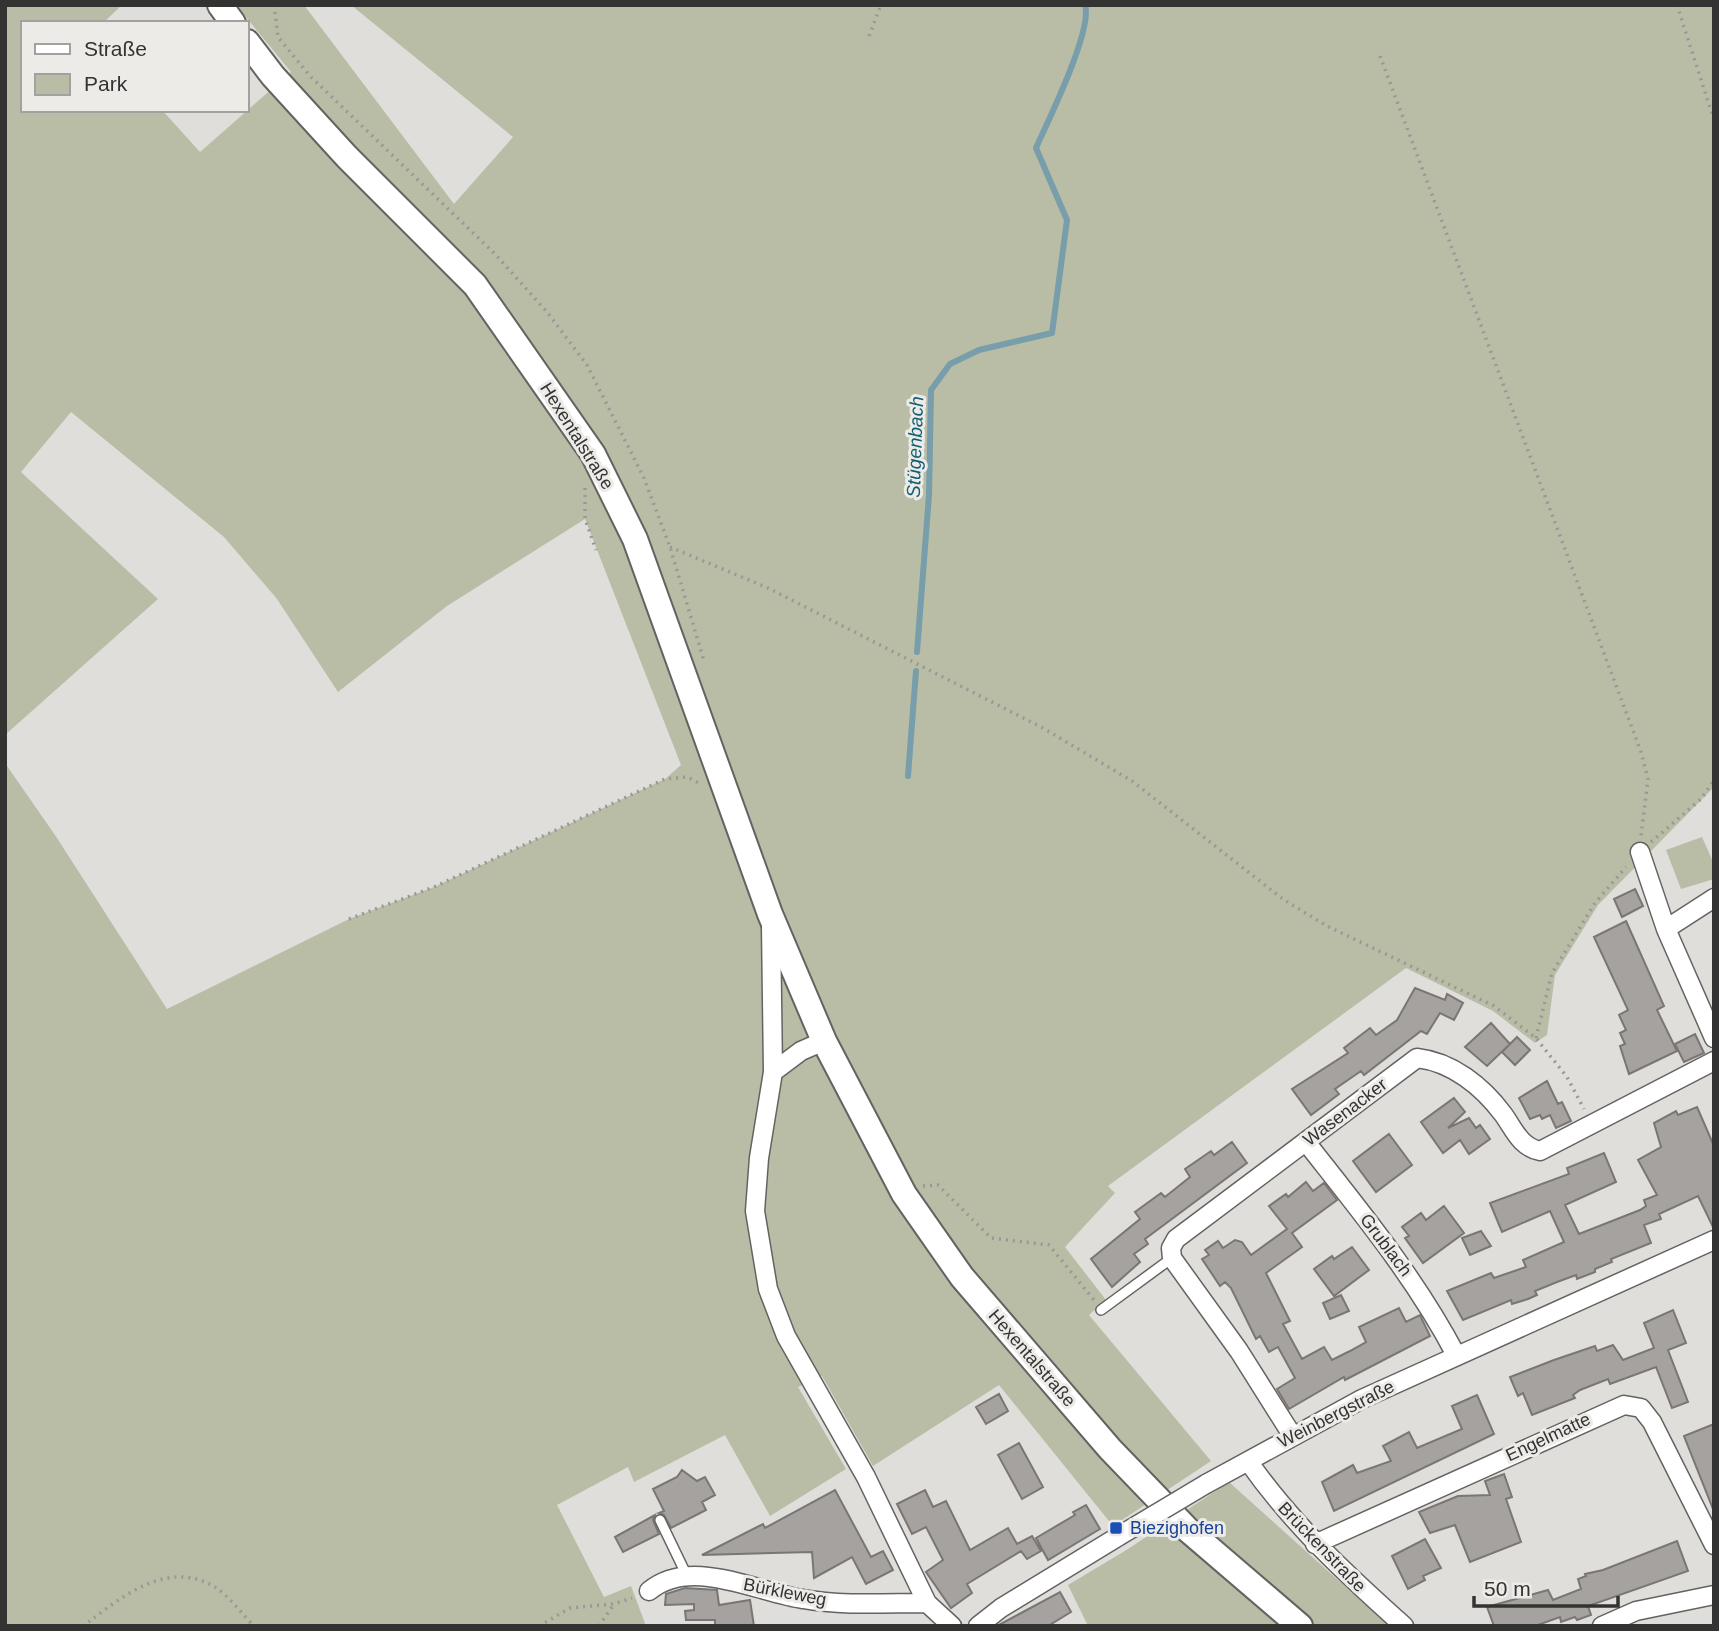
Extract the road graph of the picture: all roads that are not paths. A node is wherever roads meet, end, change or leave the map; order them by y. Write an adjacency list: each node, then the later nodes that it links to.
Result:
1 (220, 5): 2 (main road)
2 (232, 21)
3 (248, 43): 6 (main road, Hexentalstraße)
4 (1640, 852): 7 (street)
5 (1714, 898): 7 (street)
6 (771, 914): 9 (main road, Hexentalstraße); 11 (street, Hexentalstraße)
7 (1666, 929): 8 (street)
8 (1714, 1038)
9 (824, 1041): 11 (street); 28 (main road, Hexentalstraße)
10 (1714, 1061): 12 (street, Wasenacker)
11 (773, 1072): 25 (street, Hexentalstraße)
12 (1306, 1142): 14 (street, Wasenacker); 16 (street, Grublach)
13 (1714, 1240): 16 (street, Weinbergstraße)
14 (1172, 1258): 15 (lane); 17 (street)
15 (1101, 1310)
16 (1456, 1355): 17 (street, Weinbergstraße)
17 (1292, 1435): 18 (street, Weinbergstraße)
18 (1248, 1461): 20 (street, Brückenstraße); 27 (street, Weinbergstraße, bridge)
19 (660, 1520): 22 (lane)
20 (1315, 1544): 21 (street, Engelmatte); 29 (street, Brückenstraße)
21 (1714, 1545)
22 (687, 1576): 23 (street, Bürkleweg); 25 (street, Bürkleweg)
23 (649, 1591)
24 (1714, 1595): 30 (street)
25 (927, 1603): 26 (street, Hexentalstraße)
26 (953, 1626)
27 (978, 1626)
28 (1300, 1626)
29 (1404, 1626)
30 (1602, 1626)

